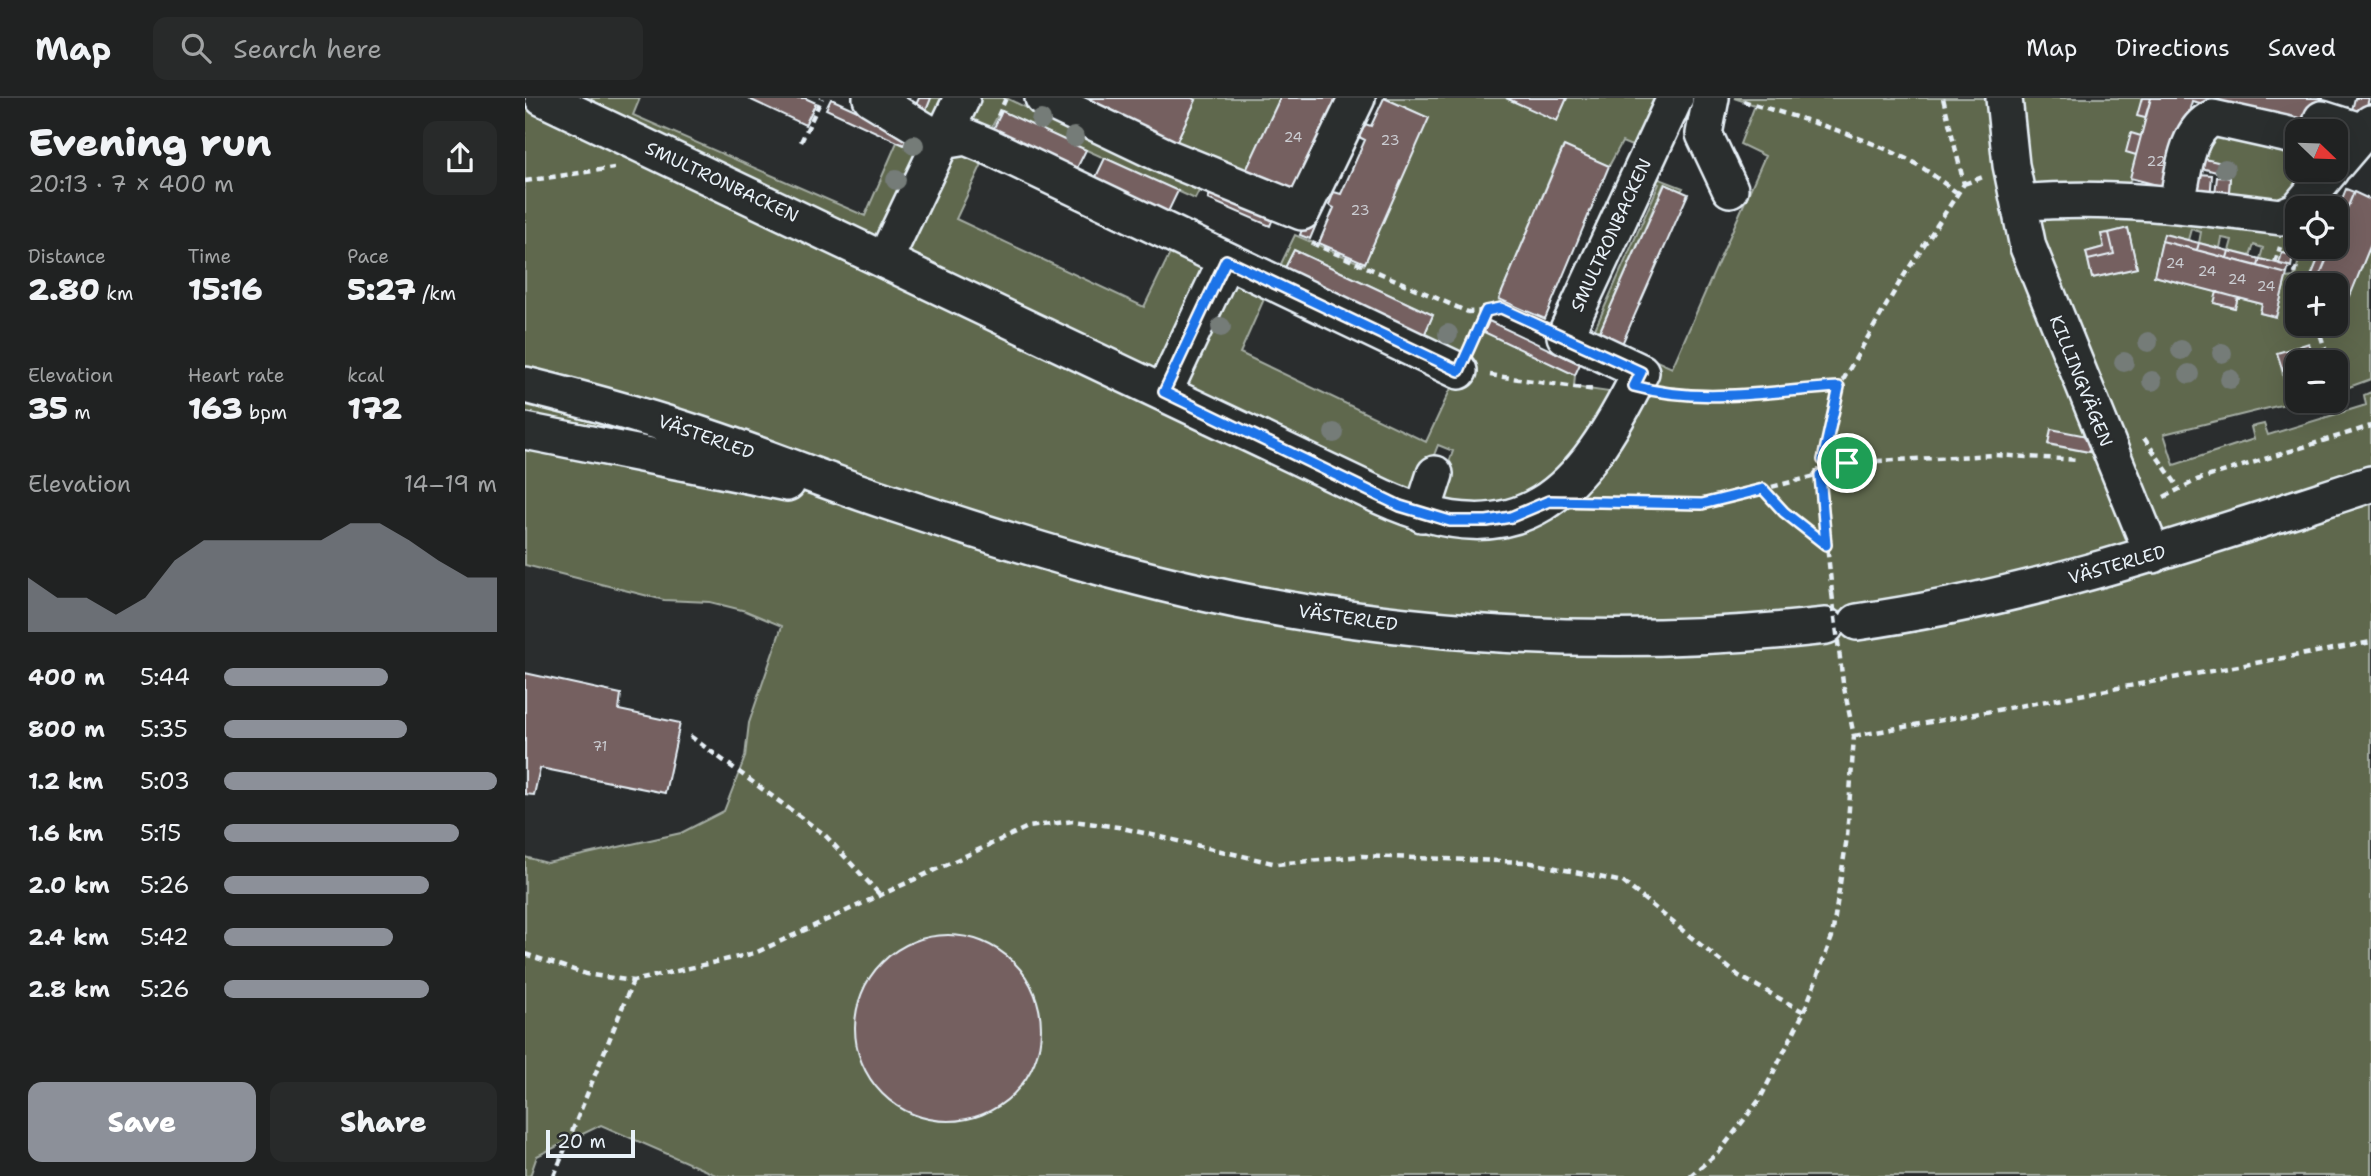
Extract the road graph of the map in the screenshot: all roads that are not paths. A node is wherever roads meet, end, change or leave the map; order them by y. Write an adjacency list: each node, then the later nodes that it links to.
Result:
1 (870, 98): 10 (street)
2 (962, 98): 10 (street)
3 (1043, 98): 4 (street)
4 (1357, 98)
5 (1675, 98): 24 (street, SMULTRONBACKEN)
6 (2004, 98): 12 (street, KILLINGVÄGEN)
7 (1728, 99): 11 (street)
8 (554, 100): 15 (street, SMULTRONBACKEN)
9 (2285, 132): 13 (street)
10 (942, 141): 15 (street); 16 (street)
11 (1730, 189)
12 (2019, 203): 13 (street); 25 (street, KILLINGVÄGEN)
13 (2177, 204): 14 (street)
14 (2285, 215)
15 (885, 259): 19 (street, SMULTRONBACKEN)
16 (1226, 260): 17 (street); 19 (street)
17 (1459, 371)
18 (525, 385): 23 (street, VÄSTERLED)
19 (1164, 392): 24 (street, SMULTRONBACKEN)
20 (525, 431): 23 (street, VÄSTERLED)
21 (1435, 474): 24 (street)
22 (2371, 484): 25 (street, VÄSTERLED)
23 (883, 500): 25 (street, VÄSTERLED)
24 (1422, 514)
25 (2153, 555)

